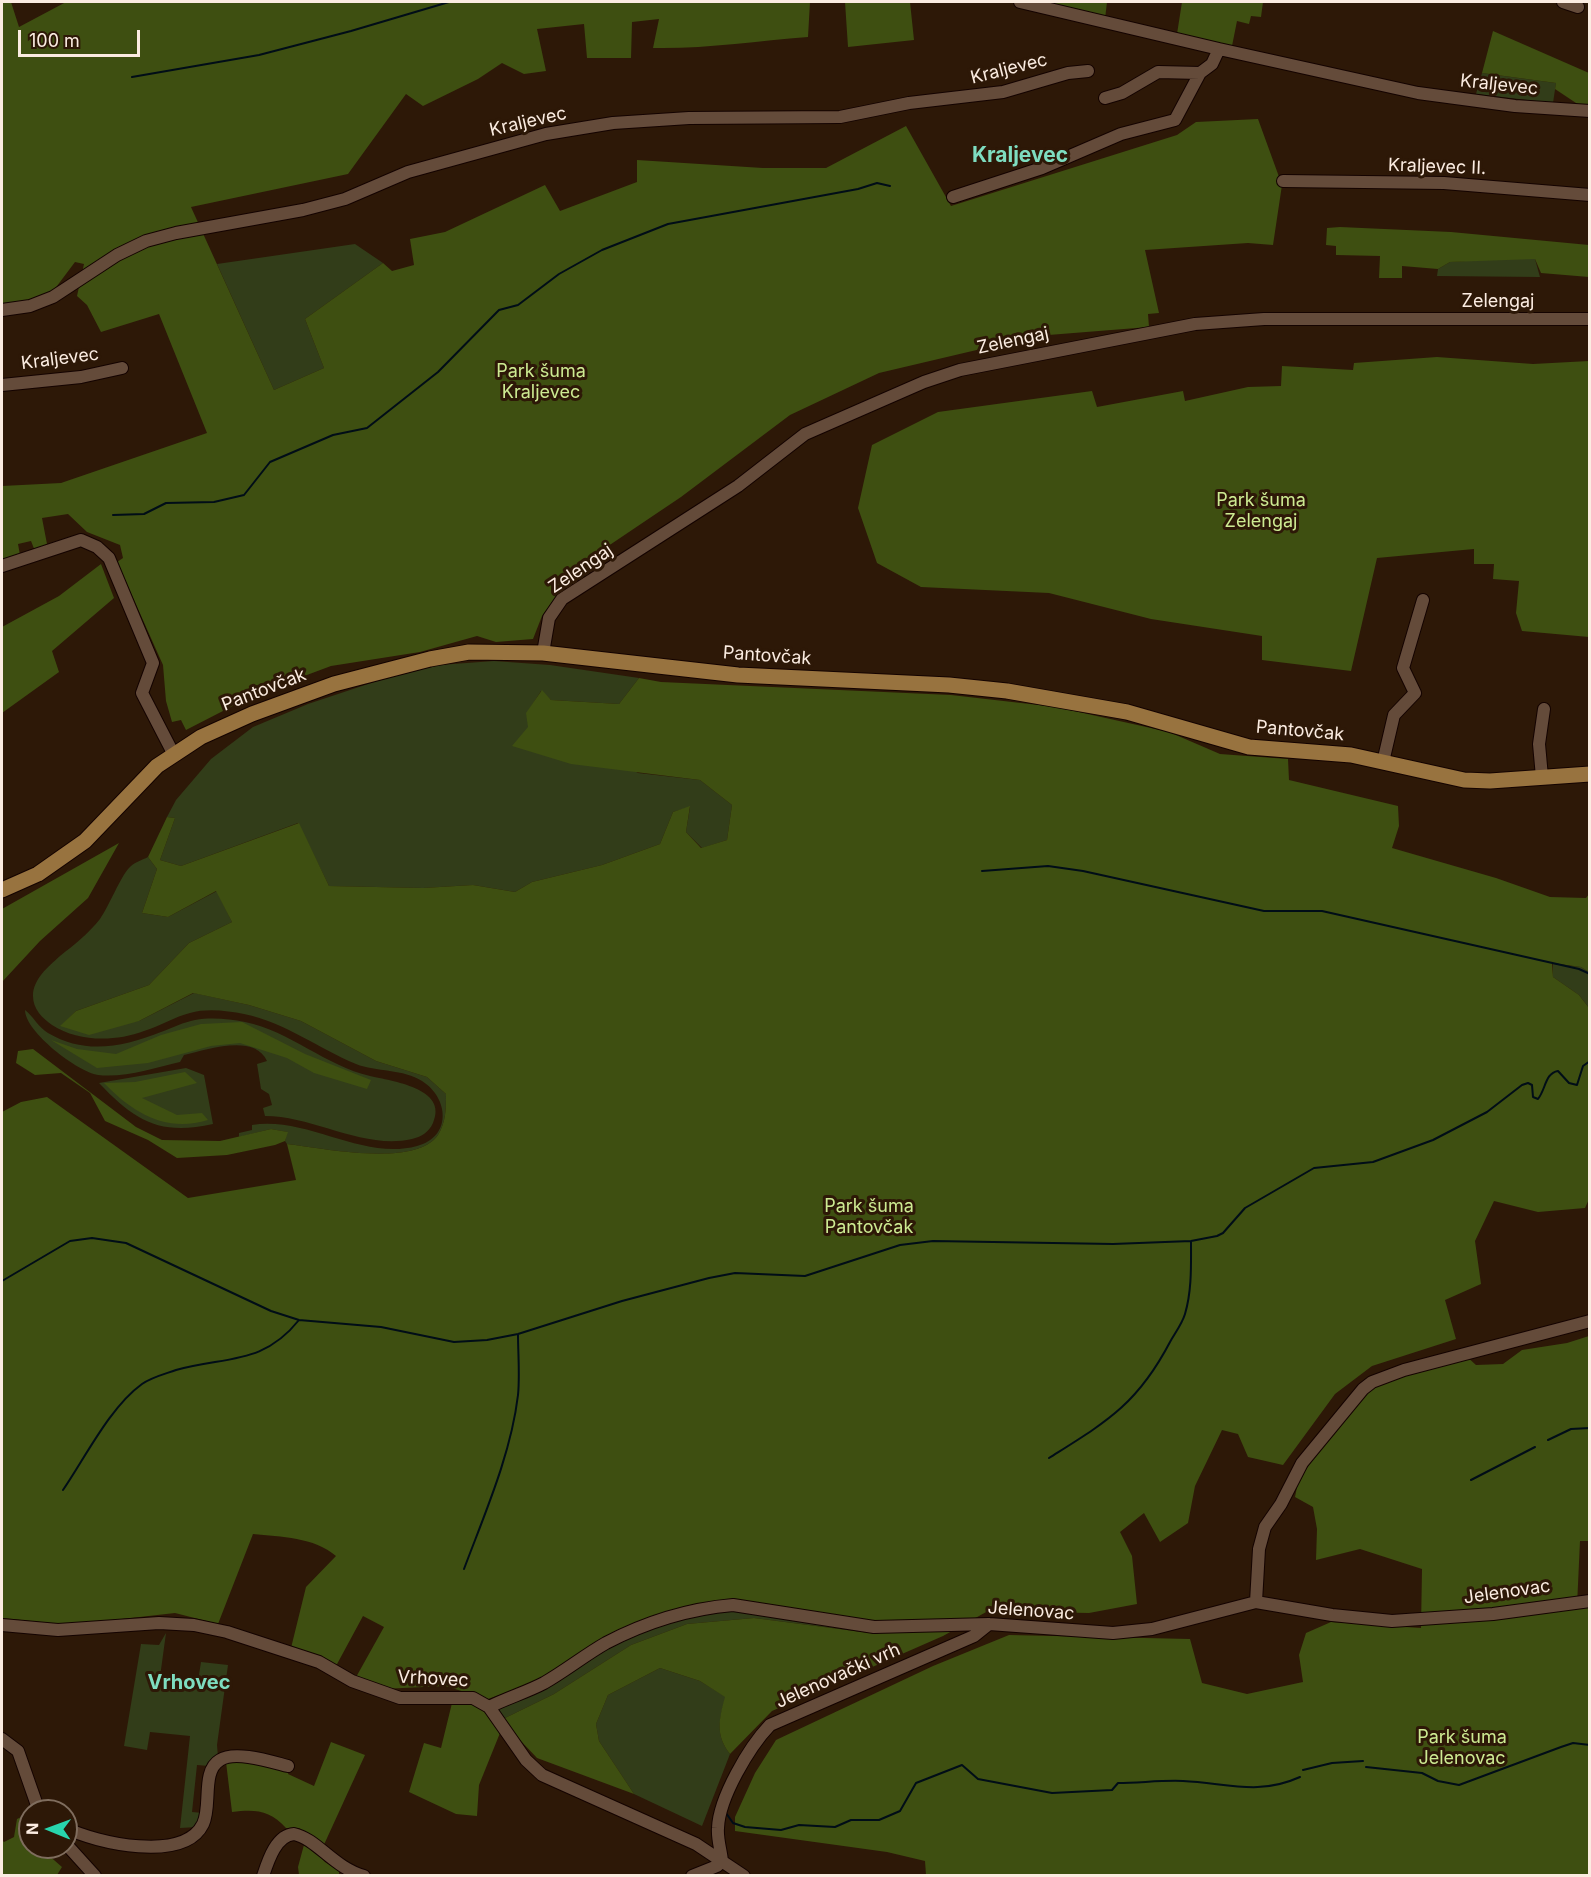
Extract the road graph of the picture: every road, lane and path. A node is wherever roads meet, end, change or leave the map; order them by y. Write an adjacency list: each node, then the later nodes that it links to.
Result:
1 (1020, 2): 4 (street, Kraljevec)
2 (1563, 2): 3 (street)
3 (1578, 7)
4 (1219, 49): 6 (street); 8 (street, Kraljevec)
5 (1088, 71): 12 (street, Kraljevec)
6 (1200, 73): 7 (street); 11 (street)
7 (1105, 98)
8 (1590, 111)
9 (1283, 181): 10 (street, Kraljevec II.)
10 (1590, 195)
11 (953, 197)
12 (2, 310)
13 (1590, 319): 18 (street, Zelengaj)
14 (122, 368): 15 (street, Kraljevec)
15 (2, 385)
16 (2, 566): 20 (street)
17 (1423, 600): 21 (street)
18 (543, 652): 20 (main road, Pantovčak); 21 (main road, Pantovčak)
19 (1544, 708): 23 (street)
20 (173, 753): 24 (main road, Pantovčak)
21 (1383, 762): 23 (main road, Pantovčak)
22 (1590, 774): 23 (main road, Pantovčak)
23 (1542, 777)
24 (2, 890)
25 (1590, 1321): 27 (street)
26 (1590, 1601): 27 (street, Jelenovac)
27 (1256, 1602): 29 (street, Jelenovac)
28 (2, 1624): 30 (street, Vrhovec)
29 (988, 1624): 30 (street, Jelenovac); 36 (street, Jelenovački vrh)
30 (489, 1707): 36 (street, Vrhovec)
31 (2, 1739): 33 (street)
32 (288, 1766): 34 (street)
33 (33, 1799)
34 (78, 1831)
35 (78, 1857): 37 (street)
36 (722, 1861): 40 (street); 41 (street, Vrhovec)
37 (95, 1875)
38 (263, 1875): 39 (street)
39 (364, 1875)
40 (692, 1875)
41 (744, 1875)

